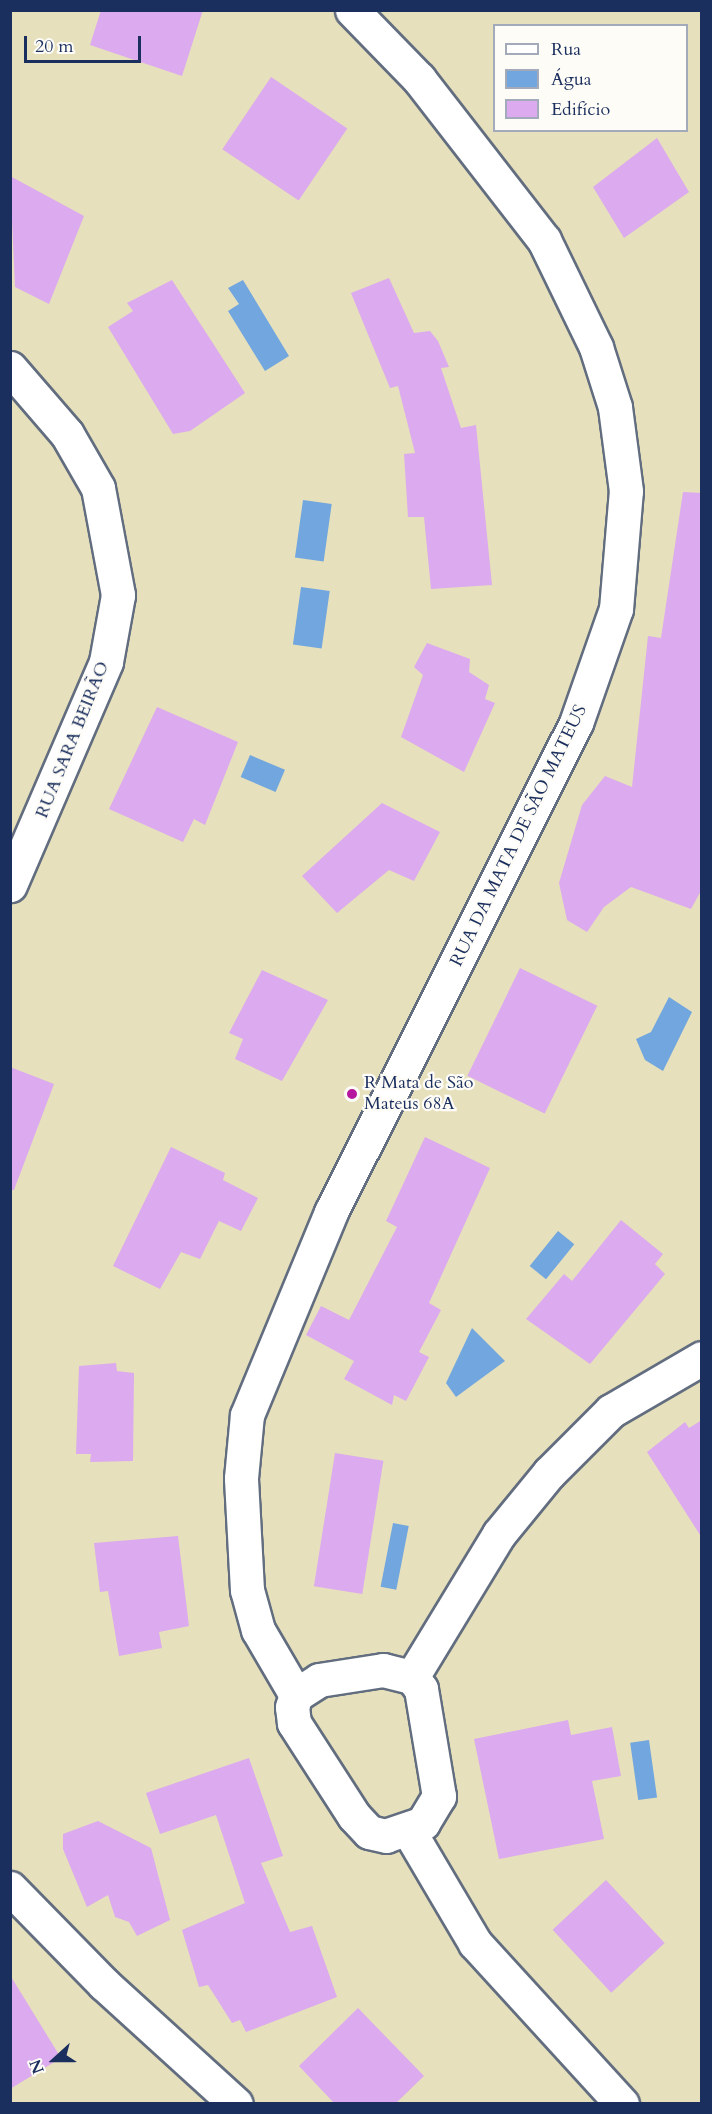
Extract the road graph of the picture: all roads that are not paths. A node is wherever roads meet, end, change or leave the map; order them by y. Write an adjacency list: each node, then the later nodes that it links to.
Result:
1 (352, 10): 6 (street, RUA DA MATA DE SÃO MATEUS)
2 (10, 368): 3 (street, RUA SARA BEIRÃO)
3 (10, 885)
4 (702, 1358): 5 (street)
5 (412, 1677): 6 (street); 7 (street)
6 (296, 1695): 7 (street)
7 (409, 1831): 10 (street)
8 (10, 1888): 9 (street)
9 (236, 2103)
10 (622, 2103)

